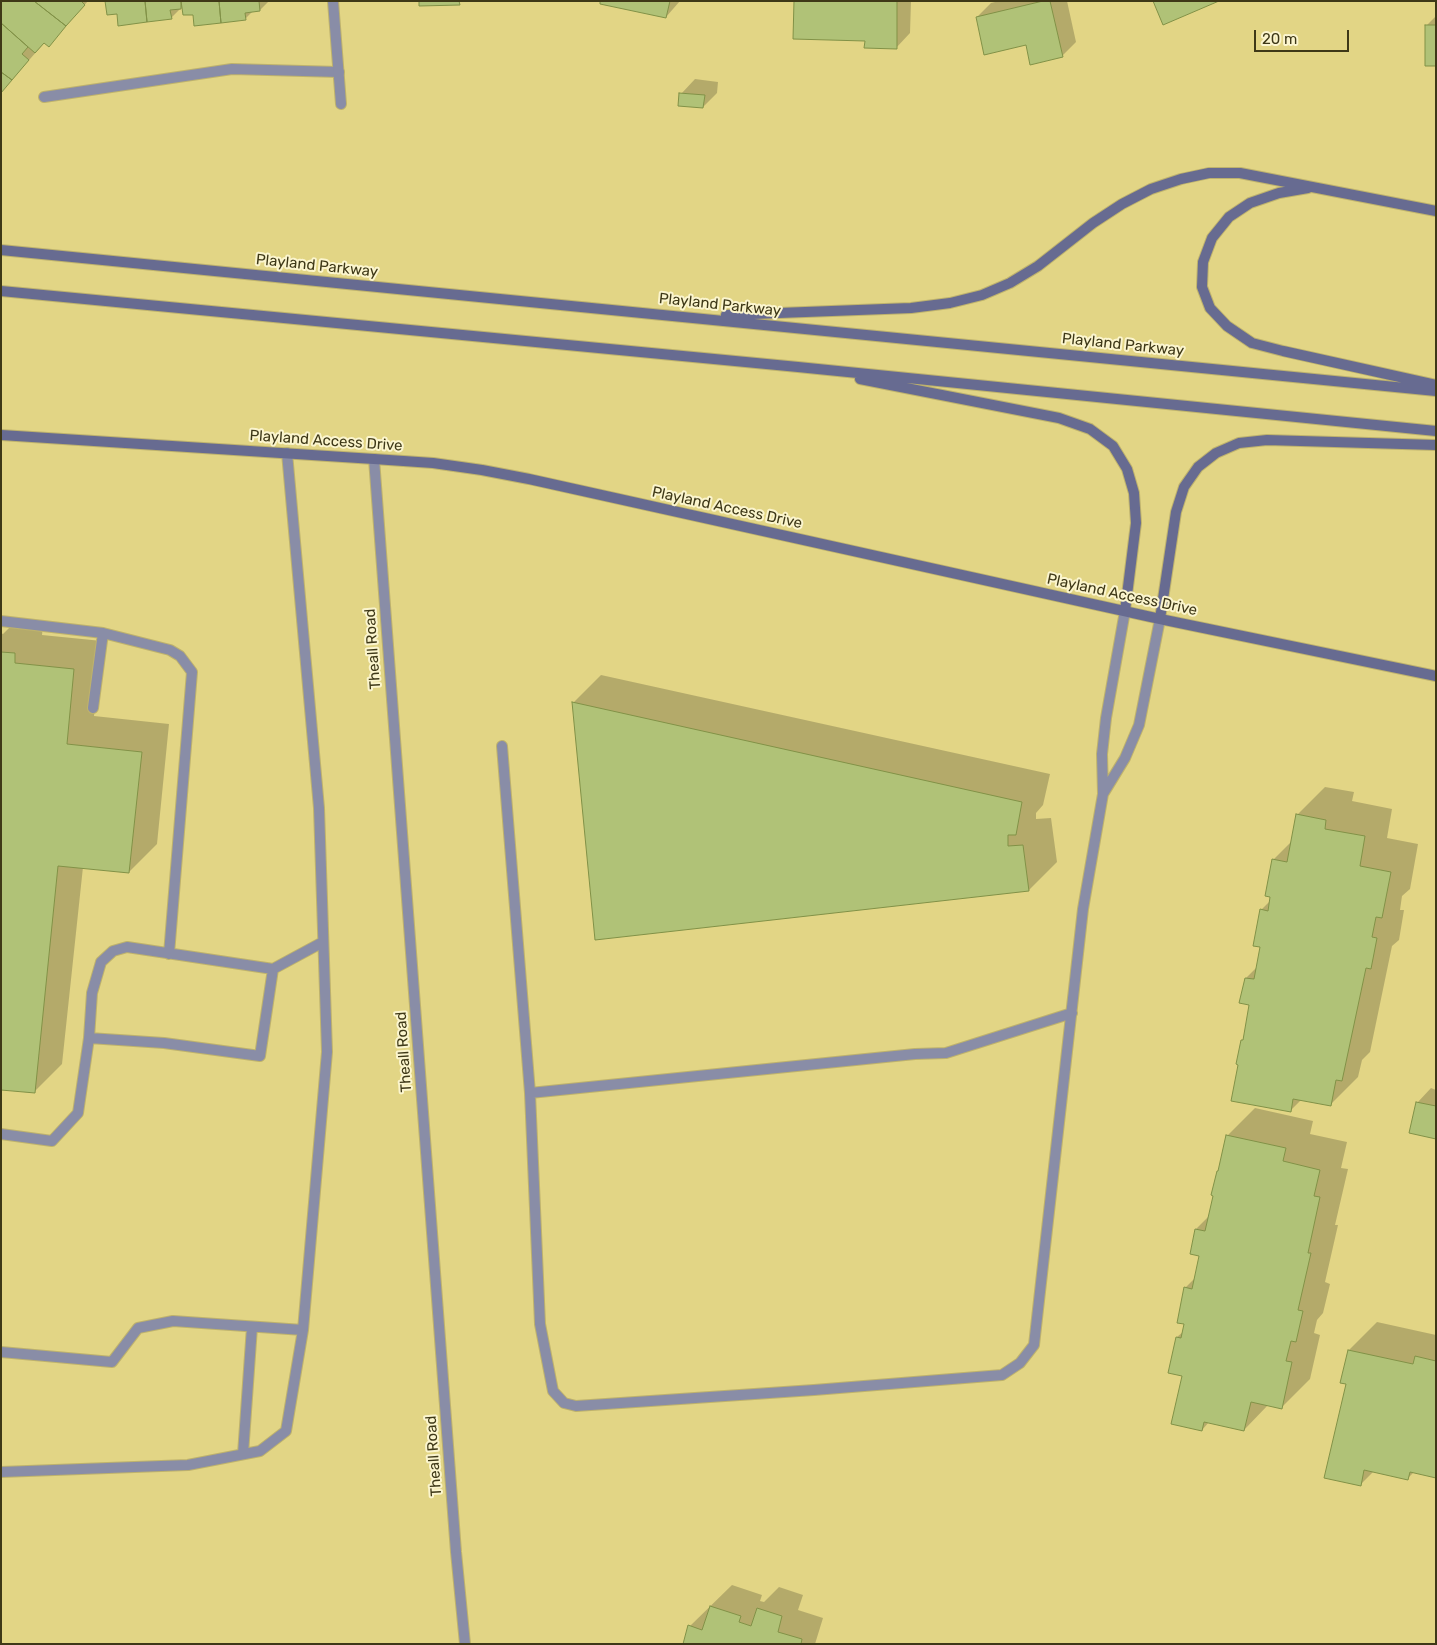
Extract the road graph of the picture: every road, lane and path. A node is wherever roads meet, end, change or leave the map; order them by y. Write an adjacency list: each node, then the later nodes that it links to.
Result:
1 (334, 1): 2 (street)
2 (339, 72): 3 (street); 4 (street)
3 (44, 97)
4 (341, 104)
5 (1317, 187): 6 (main road); 9 (main road); 11 (main road)
6 (1436, 211)
7 (1, 250): 9 (main road, Playland Parkway)
8 (1, 291): 10 (main road)
9 (687, 316): 12 (main road, Playland Parkway)
10 (798, 367): 13 (main road); 18 (main road)
11 (1436, 386)
12 (1436, 391)
13 (1436, 431)
14 (1, 435): 16 (main road, Playland Access Drive)
15 (1436, 444): 19 (main road)
16 (287, 453): 17 (main road, Playland Access Drive); 26 (street)
17 (374, 459): 18 (main road, Playland Access Drive); 38 (street, Theall Road)
18 (1125, 611): 19 (main road, Playland Access Drive); 25 (street)
19 (1160, 619): 22 (main road, Playland Access Drive); 25 (street)
20 (1, 621): 21 (street)
21 (104, 633): 23 (street); 27 (street)
22 (1436, 676)
23 (93, 708)
24 (502, 746): 31 (street)
25 (1104, 794): 29 (street)
26 (323, 942): 28 (street); 34 (street)
27 (169, 954): 28 (street); 30 (street)
28 (273, 969): 30 (street)
29 (1072, 1013): 31 (street); 31 (street)
30 (90, 1038): 32 (street)
31 (530, 1093)
32 (1, 1134)
33 (252, 1327): 34 (street); 35 (street); 36 (street)
34 (303, 1330): 36 (street)
35 (1, 1352)
36 (243, 1454): 37 (street)
37 (1, 1472)
38 (465, 1644)

